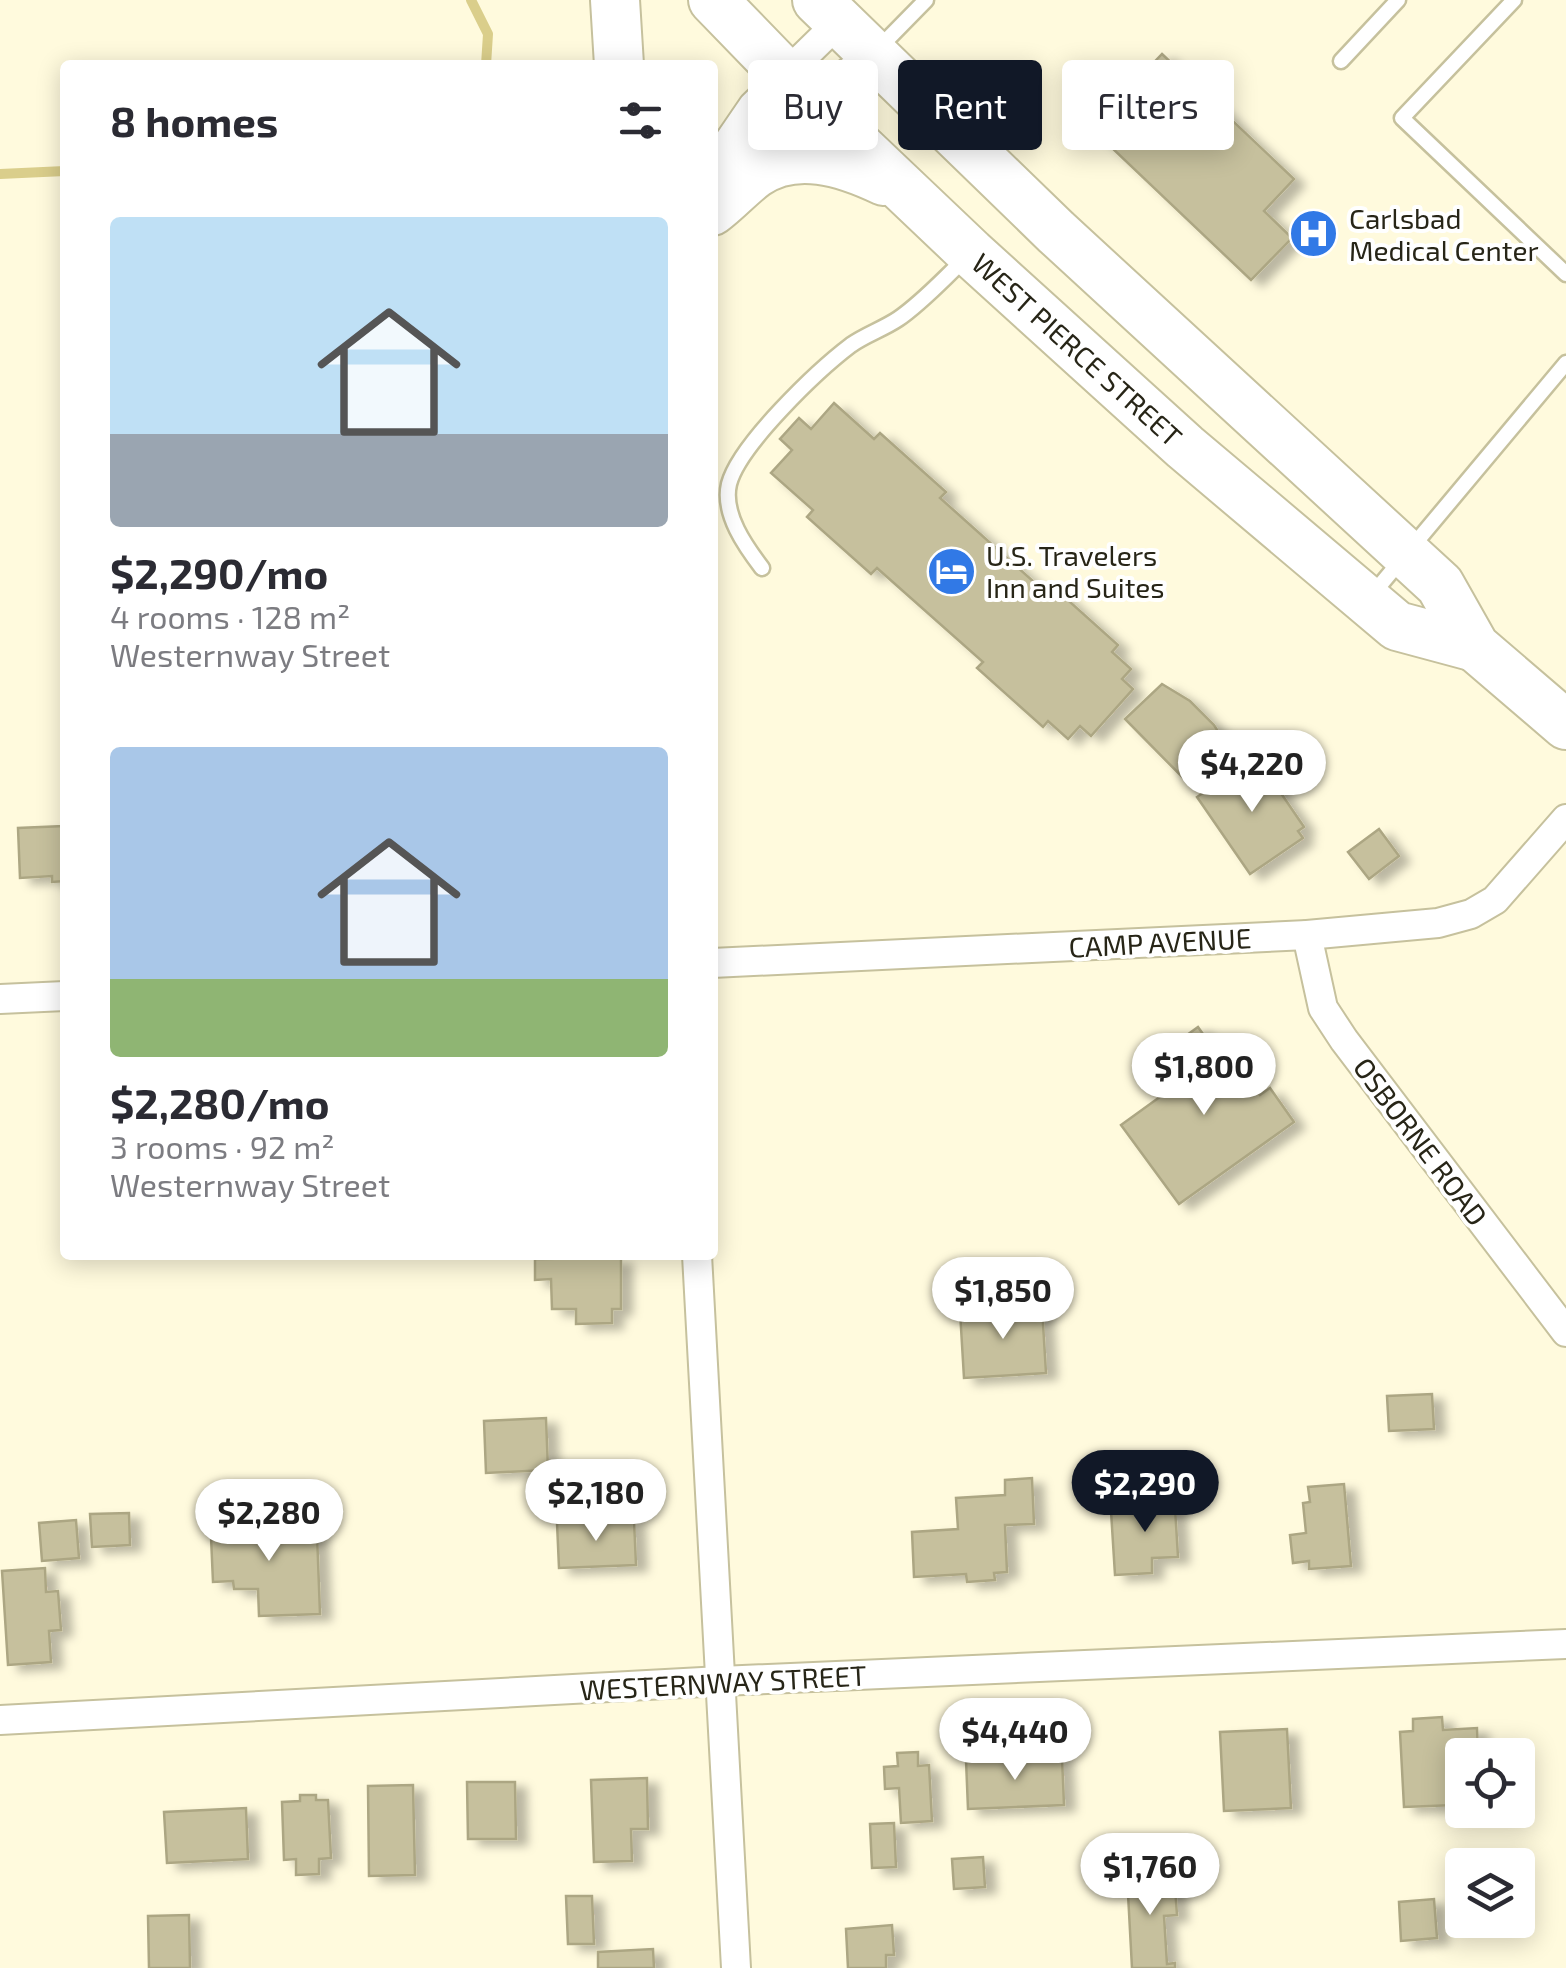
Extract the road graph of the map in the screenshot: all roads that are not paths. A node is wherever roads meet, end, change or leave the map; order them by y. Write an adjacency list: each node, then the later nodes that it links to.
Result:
1 (615, 0): 7 (highway)
2 (713, 0): 8 (highway, WEST PIERCE STREET)
3 (926, 0): 6 (lane)
4 (1398, 0): 11 (lane)
5 (1514, 0): 20 (lane)
6 (844, 22): 9 (street); 10 (street); 22 (highway, WEST PIERCE STREET)
7 (619, 60)
8 (772, 60)
9 (817, 60)
10 (817, 60)
11 (1341, 61)
12 (748, 113): 15 (street)
13 (752, 150): 16 (street)
14 (863, 150): 17 (highway, WEST PIERCE STREET)
15 (718, 157)
16 (718, 191)
17 (906, 191): 18 (highway); 19 (highway, WEST PIERCE STREET)
18 (718, 206)
19 (971, 253): 23 (lane); 24 (highway, WEST PIERCE STREET)
20 (1566, 274)
21 (1566, 363): 22 (lane)
22 (1407, 554): 24 (lane); 25 (highway, WEST PIERCE STREET)
23 (762, 568)
24 (1367, 601): 25 (highway, WEST PIERCE STREET)
25 (1475, 647): 26 (highway, WEST PIERCE STREET)
26 (1566, 725)
27 (1566, 818): 28 (street, CAMP AVENUE)
28 (1307, 935): 29 (street, CAMP AVENUE); 33 (street, OSBORNE ROAD)
29 (718, 963)
30 (60, 996): 31 (street)
31 (0, 999)
32 (697, 1260): 35 (street)
33 (1566, 1332)
34 (1566, 1644): 35 (street, WESTERNWAY STREET)
35 (721, 1681): 36 (street, WESTERNWAY STREET); 37 (street)
36 (0, 1720)
37 (736, 1968)

